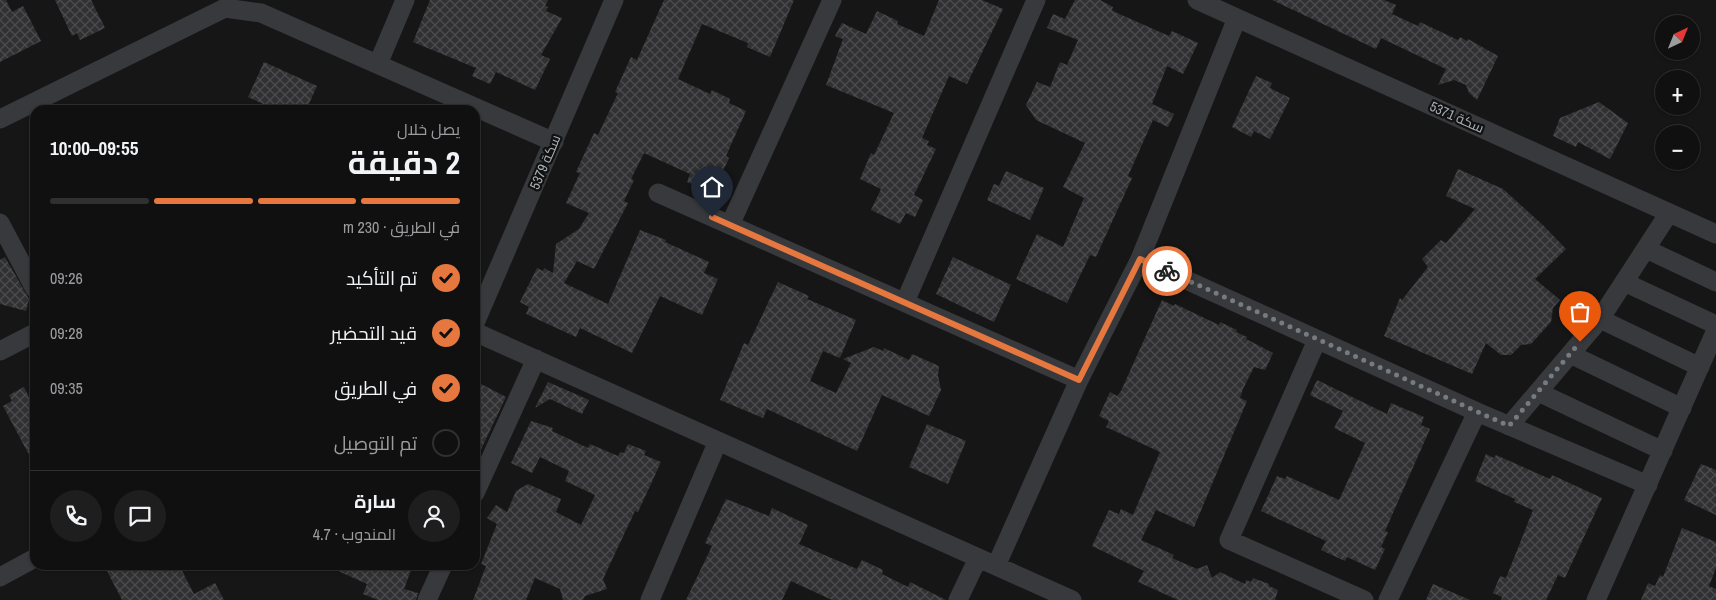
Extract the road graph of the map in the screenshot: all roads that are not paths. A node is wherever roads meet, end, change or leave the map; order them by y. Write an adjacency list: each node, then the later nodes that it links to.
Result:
1 (405, 0): 7 (street)
2 (614, 0): 11 (street, سكة 5379)
3 (832, 0): 15 (street)
4 (1036, 0): 22 (street)
5 (1197, 0): 6 (street, سكة 5371)
6 (1237, 18): 13 (street, سكة 5371); 18 (street)
7 (378, 64): 8 (street); 10 (street)
8 (471, 105)
9 (480, 109): 11 (street)
10 (0, 119)
11 (554, 142): 23 (street, سكة 5379)
12 (658, 193): 15 (street)
13 (1669, 213): 16 (street, سكة 5371); 17 (street)
14 (0, 222): 19 (street)
15 (730, 225): 22 (street)
16 (1716, 234)
17 (1646, 249): 20 (street); 21 (street)
18 (1140, 259): 29 (street); 34 (street)
19 (30, 279)
20 (1624, 282): 24 (street); 25 (street)
21 (1716, 282)
22 (905, 302): 34 (street)
23 (480, 312)
24 (1600, 319): 31 (street); 33 (street)
25 (1716, 325)
26 (1716, 330): 33 (street)
27 (480, 334): 32 (street)
28 (30, 336): 30 (street)
29 (1318, 340): 37 (street); 52 (street)
30 (0, 351)
31 (1570, 354): 35 (street); 36 (street)
32 (536, 359): 39 (street); 41 (street)
33 (1700, 367): 36 (street)
34 (1079, 380): 45 (street)
35 (1538, 392): 38 (street); 40 (street)
36 (1682, 408): 40 (street)
37 (1476, 412): 38 (street); 53 (street)
38 (1509, 426): 42 (street)
39 (718, 441): 43 (street); 49 (street)
40 (1663, 451): 42 (street)
41 (480, 483)
42 (1648, 485): 54 (street)
43 (978, 558): 45 (street); 50 (street)
44 (30, 561): 47 (street)
45 (996, 566): 51 (street)
46 (441, 570): 48 (street)
47 (0, 577)
48 (427, 600)
49 (650, 600)
50 (958, 600)
51 (1072, 600)
52 (1364, 600)
53 (1388, 600)
54 (1596, 600)

